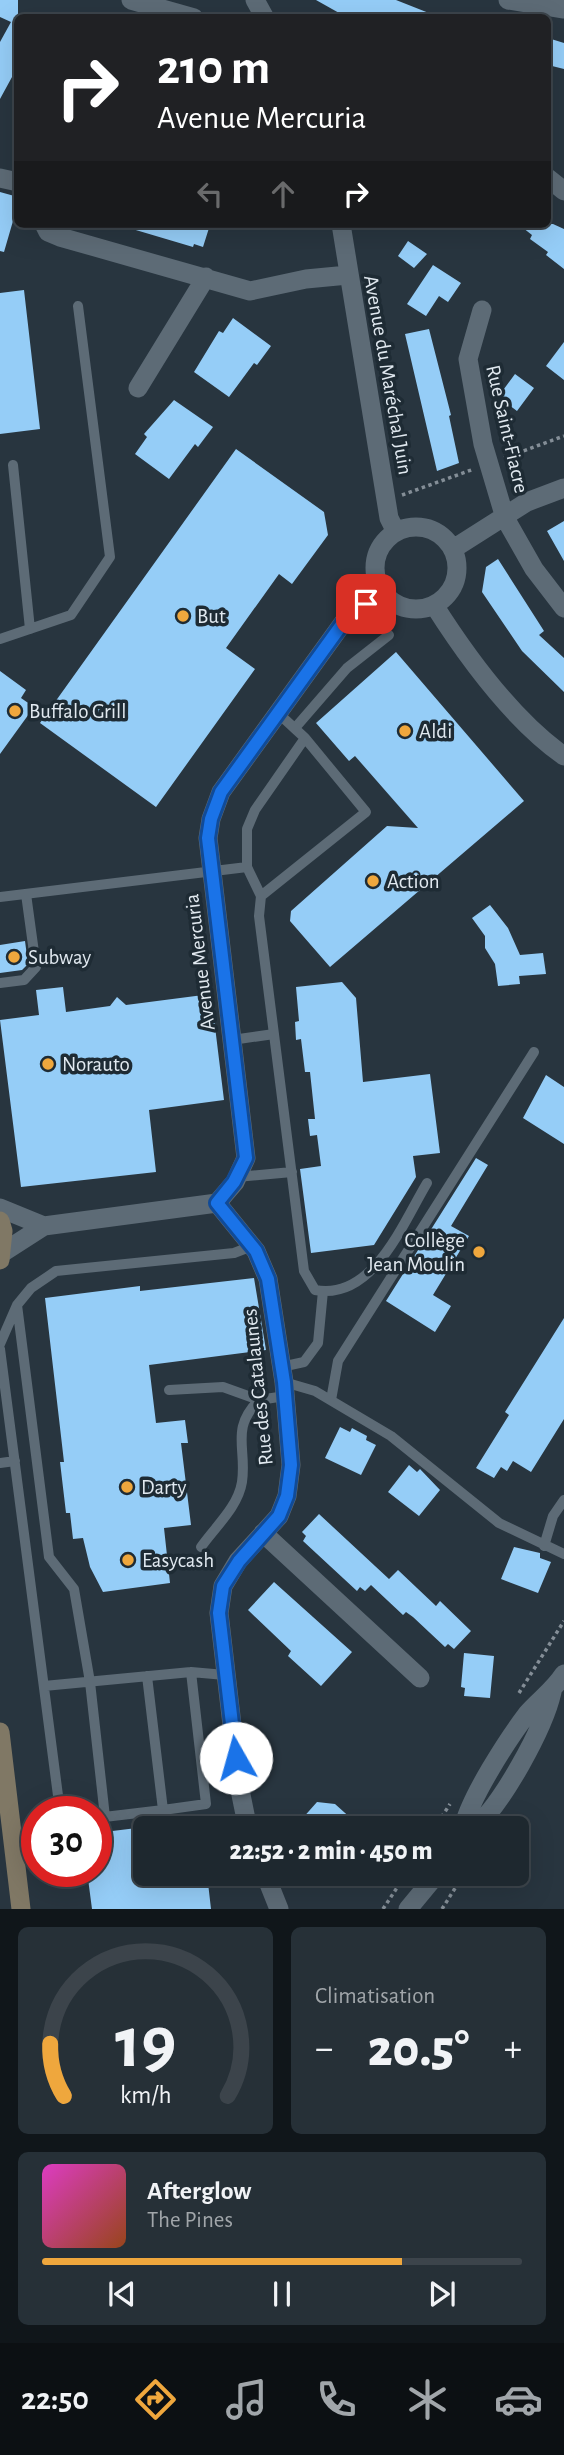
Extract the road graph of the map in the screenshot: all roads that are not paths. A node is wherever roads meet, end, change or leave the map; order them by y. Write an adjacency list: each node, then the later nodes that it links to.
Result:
1 (131, 0): 4 (street)
2 (508, 0): 3 (street)
3 (564, 9)
4 (180, 14)
5 (46, 228): 8 (street)
6 (342, 228): 7 (street, Avenue du Maréchal Juin)
7 (348, 275): 8 (street); 15 (street, Avenue du Maréchal Juin)
8 (206, 277): 11 (street)
9 (78, 306): 20 (lane)
10 (482, 310): 14 (street, Rue Saint-Fiacre)
11 (138, 388)
12 (13, 465): 20 (lane)
13 (564, 488): 14 (street, Rue Saint-Fiacre)
14 (505, 518): 16 (street, Rue Saint-Fiacre); 19 (street, Rue Saint-Fiacre)
15 (396, 532): 16 (street); 17 (street)
16 (453, 550): 18 (street)
17 (383, 592): 18 (street); 23 (street, Avenue Mercuria)
18 (434, 605): 26 (street)
19 (564, 608)
20 (30, 629): 22 (lane)
21 (389, 635): 24 (lane)
22 (0, 639)
23 (278, 713): 24 (lane); 28 (street, Avenue Mercuria)
24 (295, 729): 25 (lane)
25 (305, 738): 27 (lane); 30 (lane)
26 (564, 755)
27 (247, 867): 28 (lane); 30 (lane)
28 (212, 872): 29 (lane); 34 (street, Avenue Mercuria)
29 (26, 894): 31 (lane); 32 (lane)
30 (261, 896): 33 (lane)
31 (0, 897)
32 (0, 983)
33 (274, 1034): 34 (lane); 36 (lane)
34 (232, 1040): 37 (street, Avenue Mercuria)
35 (534, 1052): 51 (lane)
36 (292, 1172): 37 (lane); 45 (lane)
37 (237, 1177): 39 (street, Avenue Mercuria)
38 (426, 1183): 45 (lane)
39 (217, 1203): 42 (street); 43 (street, Rue des Catalaunes)
40 (0, 1208): 42 (street)
41 (0, 1221): 44 (main road)
42 (44, 1226): 44 (street)
43 (252, 1246): 46 (lane); 48 (street, Rue des Catalaunes)
44 (1, 1256)
45 (323, 1291): 48 (lane)
46 (18, 1305): 47 (lane); 59 (lane)
47 (0, 1346): 52 (lane)
48 (283, 1382): 50 (lane); 51 (lane); 55 (street, Rue des Catalaunes)
49 (169, 1390): 50 (lane)
50 (259, 1400): 56 (lane)
51 (331, 1401): 57 (lane)
52 (15, 1461): 53 (lane); 60 (lane)
53 (0, 1464)
54 (564, 1500): 57 (lane)
55 (263, 1533): 63 (street, Rue des Catalaunes); 65 (street)
56 (201, 1546)
57 (544, 1546): 58 (lane)
58 (564, 1554)
59 (49, 1557): 60 (lane); 66 (lane)
60 (28, 1561): 67 (lane)
61 (191, 1672): 63 (lane); 64 (lane); 72 (lane)
62 (564, 1674): 68 (street)
63 (225, 1675): 73 (street, Rue des Catalaunes)
64 (147, 1676): 66 (lane); 72 (lane)
65 (420, 1678)
66 (90, 1682): 67 (lane); 71 (lane)
67 (44, 1686): 70 (lane)
68 (552, 1692): 74 (street); 75 (street)
69 (0, 1732): 80 (main road)
70 (58, 1796)
71 (99, 1796)
72 (163, 1810): 76 (lane)
73 (246, 1816)
74 (468, 1816)
75 (486, 1816)
76 (112, 1817)
77 (271, 1886): 79 (street)
78 (427, 1886): 81 (street)
79 (281, 1907)
80 (21, 1909)
81 (408, 1909)

